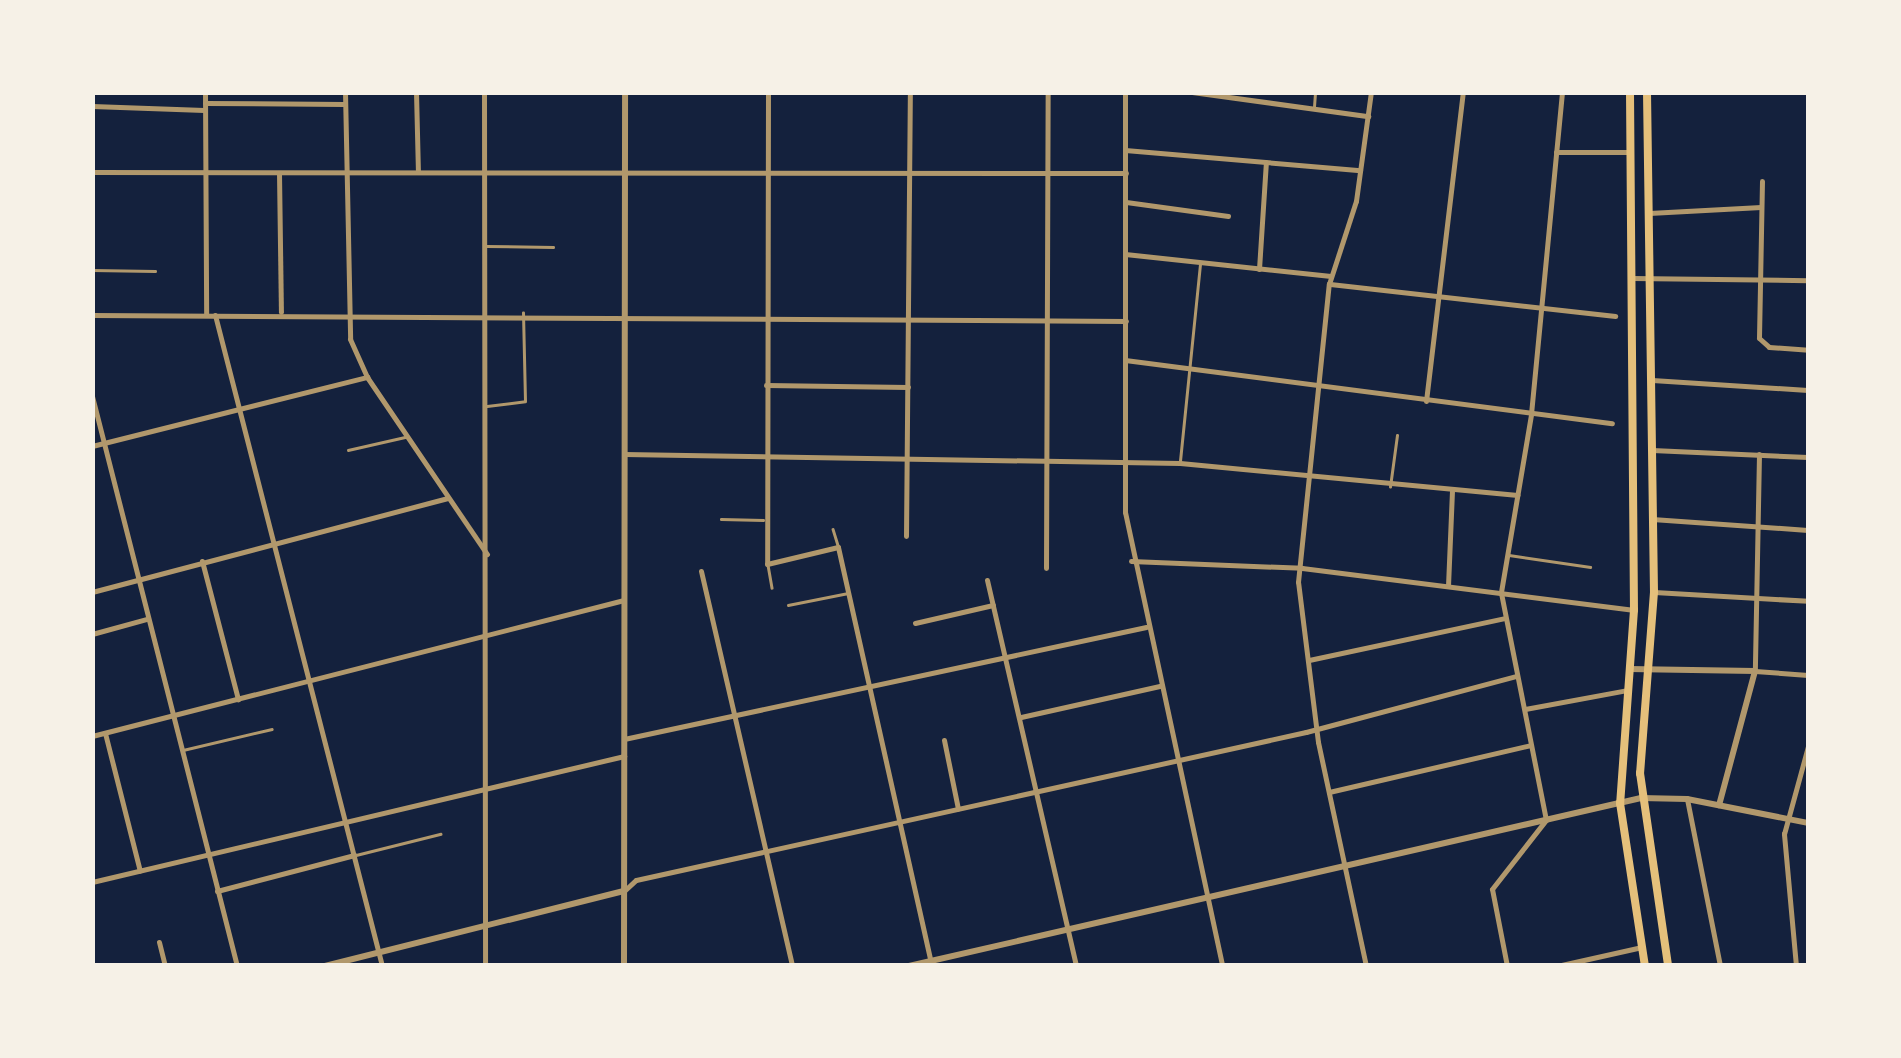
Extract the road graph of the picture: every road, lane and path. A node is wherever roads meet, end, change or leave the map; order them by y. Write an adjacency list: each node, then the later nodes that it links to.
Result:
1 (205, 92): 21 (street)
2 (344, 92): 19 (street)
3 (416, 92): 32 (street)
4 (484, 92): 34 (street)
5 (625, 92): 35 (street)
6 (768, 92): 37 (street)
7 (910, 92): 38 (street)
8 (1048, 92): 39 (street)
9 (1125, 92): 24 (street)
10 (1192, 92): 17 (street)
11 (1315, 92): 22 (lane)
12 (1372, 92): 23 (street)
13 (1463, 92): 57 (street)
14 (1562, 92): 25 (street)
15 (1630, 92): 26 (main road)
16 (1647, 92): 43 (main road)
17 (1207, 94): 18 (street)
18 (1264, 96): 22 (street)
19 (344, 104): 21 (street); 31 (street)
20 (92, 106): 21 (street)
21 (204, 106): 30 (street)
22 (1314, 108): 23 (street)
23 (1368, 116): 28 (street)
24 (1125, 150): 27 (street); 36 (street)
25 (1556, 152): 26 (street); 58 (street)
26 (1628, 152): 53 (main road)
27 (1266, 160): 28 (street); 49 (street)
28 (1360, 170): 54 (street)
29 (92, 172): 30 (street)
30 (202, 172): 33 (street); 63 (street)
31 (345, 172): 32 (street); 33 (street); 60 (street)
32 (418, 172): 34 (street)
33 (279, 173): 59 (street)
34 (484, 173): 35 (street); 45 (street)
35 (625, 173): 37 (street); 65 (street)
36 (1126, 173): 39 (street); 41 (street)
37 (768, 174): 38 (street); 69 (street)
38 (911, 174): 39 (street); 68 (street)
39 (1049, 174): 70 (street)
40 (1762, 181): 42 (street)
41 (1126, 202): 44 (street); 47 (street)
42 (1761, 207): 43 (street); 55 (street)
43 (1648, 213): 52 (main road)
44 (1228, 216)
45 (484, 246): 46 (lane); 61 (street)
46 (553, 247)
47 (1126, 254): 48 (street); 71 (street)
48 (1200, 262): 49 (street); 74 (lane)
49 (1259, 268): 54 (street)
50 (92, 270): 51 (lane)
51 (156, 271)
52 (1649, 276): 53 (street); 55 (street); 76 (main road)
53 (1631, 278): 137 (main road)
54 (1330, 280): 57 (street); 77 (street)
55 (1760, 280): 56 (street); 72 (street)
56 (1808, 280)
57 (1438, 298): 58 (street); 82 (street)
58 (1541, 310): 67 (street); 85 (street)
59 (281, 312): 60 (street); 64 (street)
60 (347, 312): 61 (street); 75 (street)
61 (484, 312): 62 (street); 83 (street)
62 (523, 313): 65 (street); 83 (lane)
63 (206, 314): 64 (street); 66 (street)
64 (215, 314): 84 (street)
65 (625, 314): 69 (street); 93 (street)
66 (92, 315)
67 (1615, 316)
68 (910, 317): 69 (street); 70 (street); 79 (street)
69 (765, 318): 78 (street)
70 (1046, 321): 71 (street); 98 (street)
71 (1126, 321): 73 (street)
72 (1808, 350)
73 (1125, 360): 74 (street); 99 (street)
74 (1190, 370): 77 (street); 100 (lane)
75 (367, 377): 84 (street); 88 (street)
76 (1650, 380): 80 (street); 92 (main road)
77 (1320, 383): 82 (street); 101 (street)
78 (765, 384): 79 (street); 95 (street)
79 (908, 386): 97 (street)
80 (1808, 390)
81 (92, 396): 89 (street)
82 (1426, 401): 85 (street)
83 (483, 406): 115 (street)
84 (240, 409): 89 (street); 113 (street)
85 (1532, 414): 86 (street); 104 (street)
86 (1612, 423)
87 (1397, 435): 102 (lane)
88 (408, 436): 91 (lane); 105 (street)
89 (104, 443): 90 (street); 124 (street)
90 (92, 446)
91 (348, 450)
92 (1652, 450): 94 (street); 107 (main road)
93 (624, 454): 95 (street); 133 (street)
94 (1760, 454): 96 (street); 109 (street)
95 (766, 457): 97 (street); 108 (street)
96 (1808, 457)
97 (906, 459): 98 (street); 112 (street)
98 (1046, 461): 99 (street); 121 (street)
99 (1122, 463): 100 (street); 117 (street)
100 (1180, 463): 101 (street)
101 (1309, 476): 102 (street); 122 (street)
102 (1390, 487): 103 (street)
103 (1452, 491): 104 (street); 126 (street)
104 (1517, 495): 116 (street)
105 (448, 498): 113 (street); 115 (street)
106 (721, 519): 108 (lane)
107 (1652, 519): 109 (street); 130 (main road)
108 (765, 520): 119 (street)
109 (1760, 526): 111 (street); 132 (street)
110 (833, 529): 114 (lane)
111 (1808, 530)
112 (906, 536)
113 (274, 545): 118 (street); 151 (street)
114 (838, 547): 119 (street); 131 (street)
115 (487, 554): 143 (street)
116 (1508, 555): 120 (lane); 129 (street)
117 (1132, 561): 122 (street); 141 (street)
118 (202, 562): 124 (street); 155 (street)
119 (767, 564): 127 (lane)
120 (1590, 567)
121 (1046, 568)
122 (1302, 568): 126 (street); 145 (street)
123 (701, 571): 157 (street)
124 (138, 580): 128 (street); 139 (street)
125 (987, 580): 136 (street)
126 (1448, 586): 129 (street)
127 (772, 588)
128 (92, 592)
129 (1501, 592): 137 (street); 138 (street)
130 (1654, 592): 132 (street); 146 (main road)
131 (850, 593): 135 (lane); 152 (street)
132 (1760, 598): 134 (street); 148 (street)
133 (624, 600): 143 (street); 164 (street)
134 (1808, 600)
135 (788, 605)
136 (992, 605): 140 (street); 144 (street)
137 (1634, 610): 147 (main road)
138 (1505, 618): 145 (street); 150 (street)
139 (147, 619): 142 (street); 158 (street)
140 (915, 623)
141 (1146, 628): 144 (street); 153 (street)
142 (92, 634)
143 (484, 634): 151 (street); 171 (street)
144 (1006, 654): 152 (street); 159 (street)
145 (1310, 660): 160 (street)
146 (1651, 666): 147 (street); 148 (street); 174 (main road)
147 (1629, 670): 154 (main road)
148 (1755, 670): 149 (street); 177 (street)
149 (1808, 675)
150 (1516, 676): 156 (street); 160 (street)
151 (312, 680): 155 (street); 179 (street)
152 (871, 684): 157 (street); 182 (street)
153 (1160, 686): 159 (street); 170 (street)
154 (1628, 690): 156 (street); 176 (main road)
155 (238, 699): 158 (street)
156 (1525, 709): 166 (street)
157 (731, 715): 164 (street); 185 (street)
158 (172, 716): 162 (street); 168 (street)
159 (1021, 717): 172 (street)
160 (1317, 726): 170 (street); 173 (street)
161 (272, 729): 168 (lane)
162 (105, 733): 163 (street); 189 (street)
163 (92, 736)
164 (624, 738): 169 (street)
165 (944, 740): 178 (street)
166 (1532, 744): 173 (street); 181 (street)
167 (1808, 746): 180 (street)
168 (181, 751): 186 (street)
169 (624, 756): 171 (street); 192 (street)
170 (1176, 759): 172 (street); 193 (street)
171 (483, 786): 179 (street); 194 (street)
172 (1038, 792): 178 (street); 195 (street)
173 (1329, 792): 188 (street)
174 (1641, 798): 175 (street); 176 (street); 214 (main road)
175 (1687, 799): 177 (street); 215 (street)
176 (1620, 803): 181 (street); 197 (main road)
177 (1719, 805): 180 (street)
178 (958, 809): 182 (street)
179 (346, 818): 186 (street); 187 (street)
180 (1786, 819): 183 (street); 216 (street)
181 (1546, 820): 188 (street); 211 (street)
182 (901, 822): 185 (street); 199 (street)
183 (1808, 824)
184 (440, 834): 187 (lane)
185 (765, 852): 192 (street); 206 (street)
186 (208, 854): 189 (street); 191 (street)
187 (355, 855): 191 (street); 198 (street)
188 (1345, 867): 193 (street); 210 (street)
189 (140, 871): 190 (street)
190 (92, 882)
191 (217, 891): 201 (street)
192 (624, 891): 194 (street); 205 (street)
193 (1204, 898): 195 (street); 209 (street)
194 (485, 927): 198 (street); 204 (street)
195 (1068, 930): 199 (street); 208 (street)
196 (159, 942): 200 (street)
197 (1644, 946): 212 (street); 213 (main road)
198 (378, 952): 202 (street); 203 (street)
199 (932, 963): 207 (street)
200 (165, 966)
201 (237, 966)
202 (325, 966)
203 (382, 966)
204 (485, 966)
205 (624, 966)
206 (792, 966)
207 (909, 966)
208 (1076, 966)
209 (1222, 966)
210 (1366, 966)
211 (1507, 966)
212 (1556, 966)
213 (1645, 966)
214 (1668, 966)
215 (1720, 966)
216 (1796, 966)

